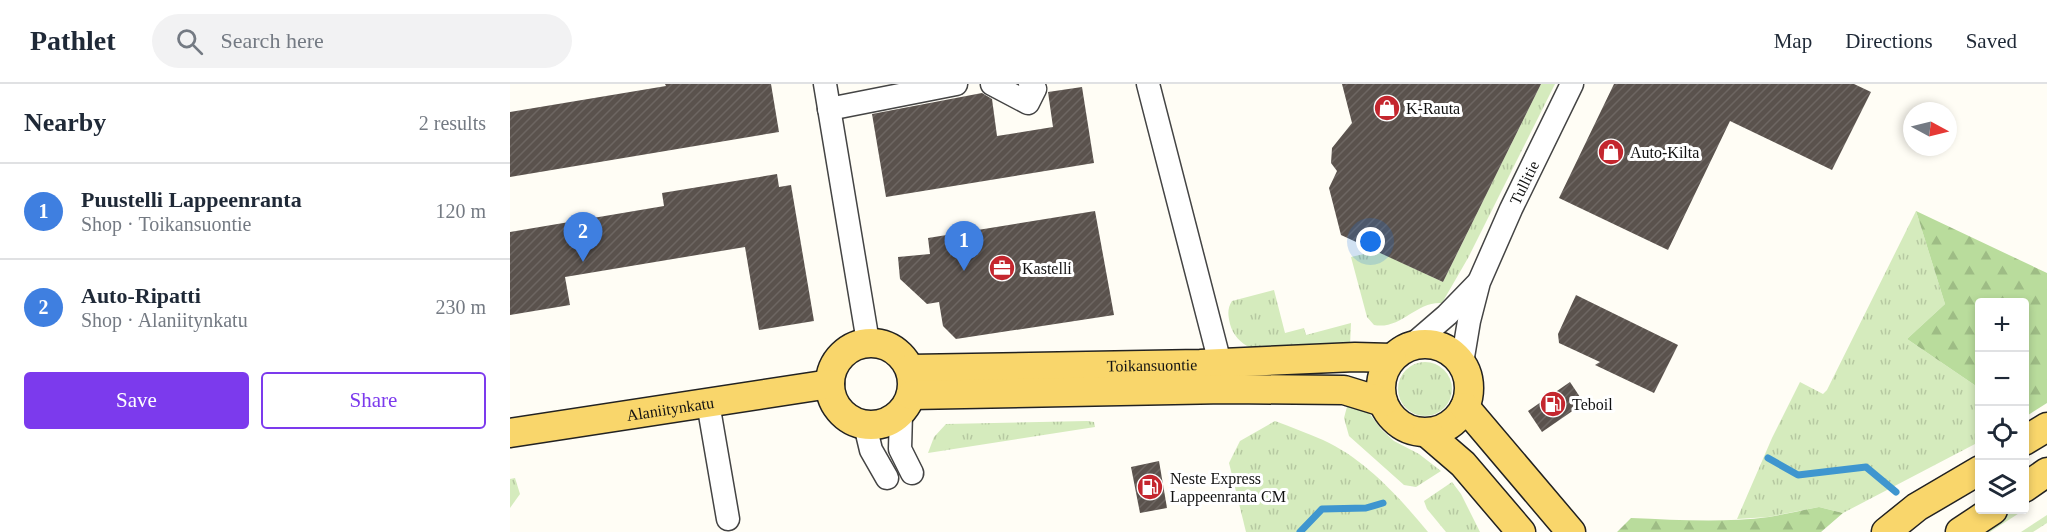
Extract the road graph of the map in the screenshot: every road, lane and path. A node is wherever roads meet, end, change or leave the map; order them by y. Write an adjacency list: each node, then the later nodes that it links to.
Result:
1 (825, 84): 7 (street)
2 (956, 84): 7 (street)
3 (992, 84): 4 (street)
4 (1030, 84)
5 (1148, 84): 11 (street)
6 (1572, 84): 8 (street, Tullitie)
7 (829, 109): 9 (street)
8 (1479, 282): 10 (street, Tullitie); 12 (street, Tullitie)
9 (868, 342): 13 (main road); 14 (main road)
10 (1401, 352): 11 (main road, Toikansuontie); 12 (main road); 15 (main road)
11 (1220, 363): 14 (main road, Toikansuontie)
12 (1462, 363): 17 (main road)
13 (830, 384): 16 (main road, Alaniitynkatu); 18 (main road)
14 (907, 392): 15 (main road, Toikansuontie); 18 (main road); 24 (street)
15 (1383, 402): 21 (main road)
16 (708, 403): 20 (main road, Alaniitynkatu); 30 (street)
17 (1466, 407): 21 (main road); 32 (main road)
18 (865, 425): 26 (street)
19 (2047, 427): 22 (main road)
20 (510, 433)
21 (1427, 433): 31 (main road)
22 (2029, 438)
23 (2047, 472): 27 (main road)
24 (912, 473)
25 (1975, 473): 28 (main road)
26 (887, 478)
27 (2029, 485)
28 (1917, 507): 33 (main road); 34 (main road)
29 (1987, 514): 35 (main road)
30 (728, 519)
31 (1521, 532)
32 (1571, 532)
33 (1873, 532)
34 (1886, 532)
35 (1960, 532)

